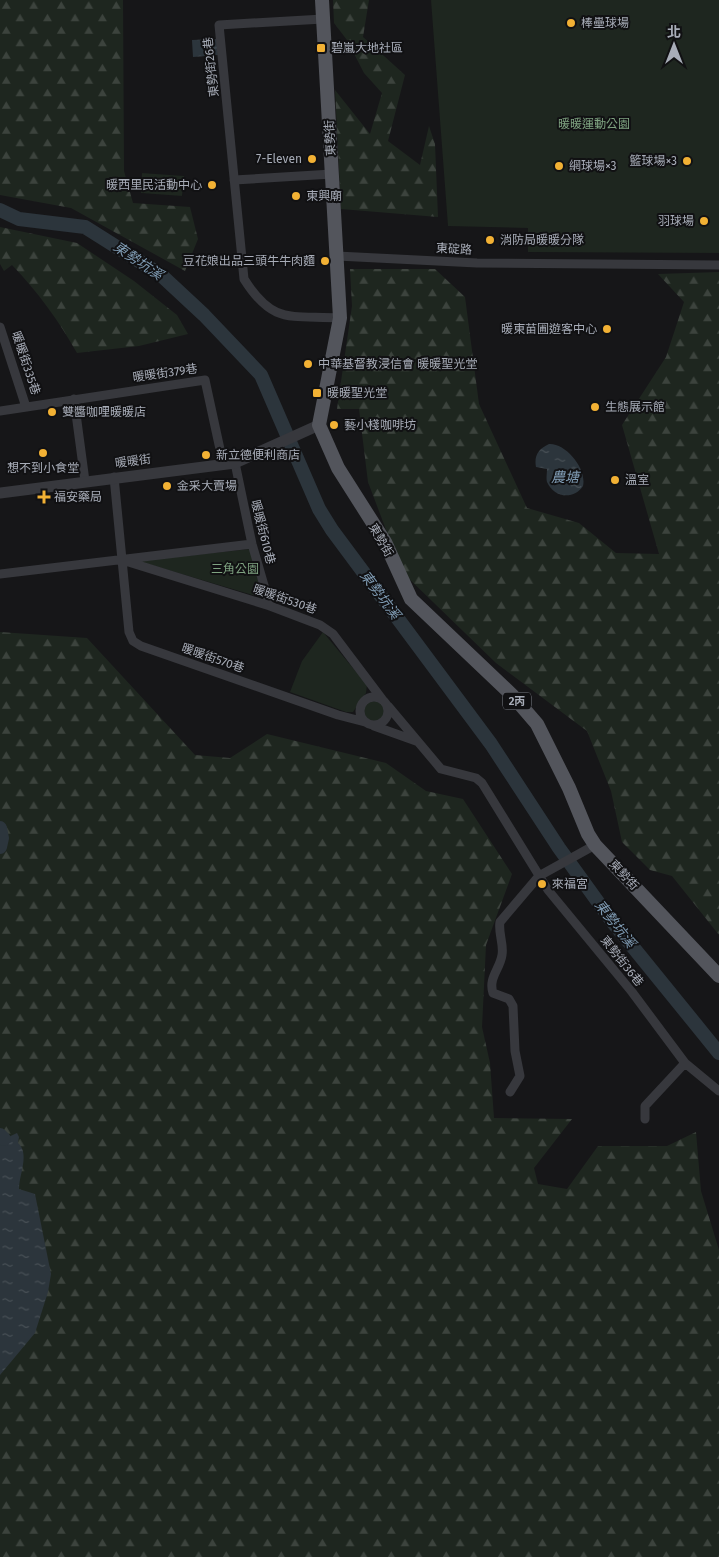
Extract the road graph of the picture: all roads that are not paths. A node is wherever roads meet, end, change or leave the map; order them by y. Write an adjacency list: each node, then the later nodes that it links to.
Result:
1 (322, 0): 2 (main road, 東勢街)
2 (323, 19): 3 (main road, 東勢街); 4 (street, 東勢街26巷)
3 (332, 174): 4 (street); 5 (main road, 東勢街)
4 (234, 180): 7 (street, 東勢街26巷)
5 (337, 256): 6 (street, 東碇路); 7 (main road, 東勢街)
6 (719, 265)
7 (340, 318): 12 (main road, 東勢街)
8 (0, 327): 10 (street, 暖暖街335巷)
9 (74, 398): 10 (street, 暖暖街379巷); 13 (street, 暖暖街379巷); 15 (street)
10 (26, 407): 11 (street, 暖暖街379巷)
11 (0, 410)
12 (315, 427): 13 (street, 暖暖街); 24 (main road, 東勢街 / 2丙)
13 (229, 463): 14 (street, 暖暖街); 17 (street, 暖暖街610巷)
14 (114, 477): 15 (street, 暖暖街); 18 (street, 暖暖街570巷)
15 (85, 481): 16 (street, 暖暖街)
16 (0, 493)
17 (252, 544): 18 (street); 20 (street, 暖暖街610巷)
18 (122, 560): 19 (street, 暖暖街530巷); 20 (street, 暖暖街530巷); 22 (street, 暖暖街570巷)
19 (0, 574)
20 (270, 606): 21 (street, 暖暖街530巷)
21 (385, 703): 22 (street); 22 (street); 23 (street, 暖暖街530巷)
22 (369, 724): 23 (street)
23 (416, 741): 25 (street)
24 (590, 848): 25 (street); 26 (main road, 東勢街 / 2丙)
25 (544, 874): 27 (street, 東勢街36巷); 29 (street)
26 (719, 976)
27 (685, 1064): 28 (street, 東勢街36巷); 30 (street)
28 (719, 1091)
29 (510, 1092)
30 (646, 1119)

